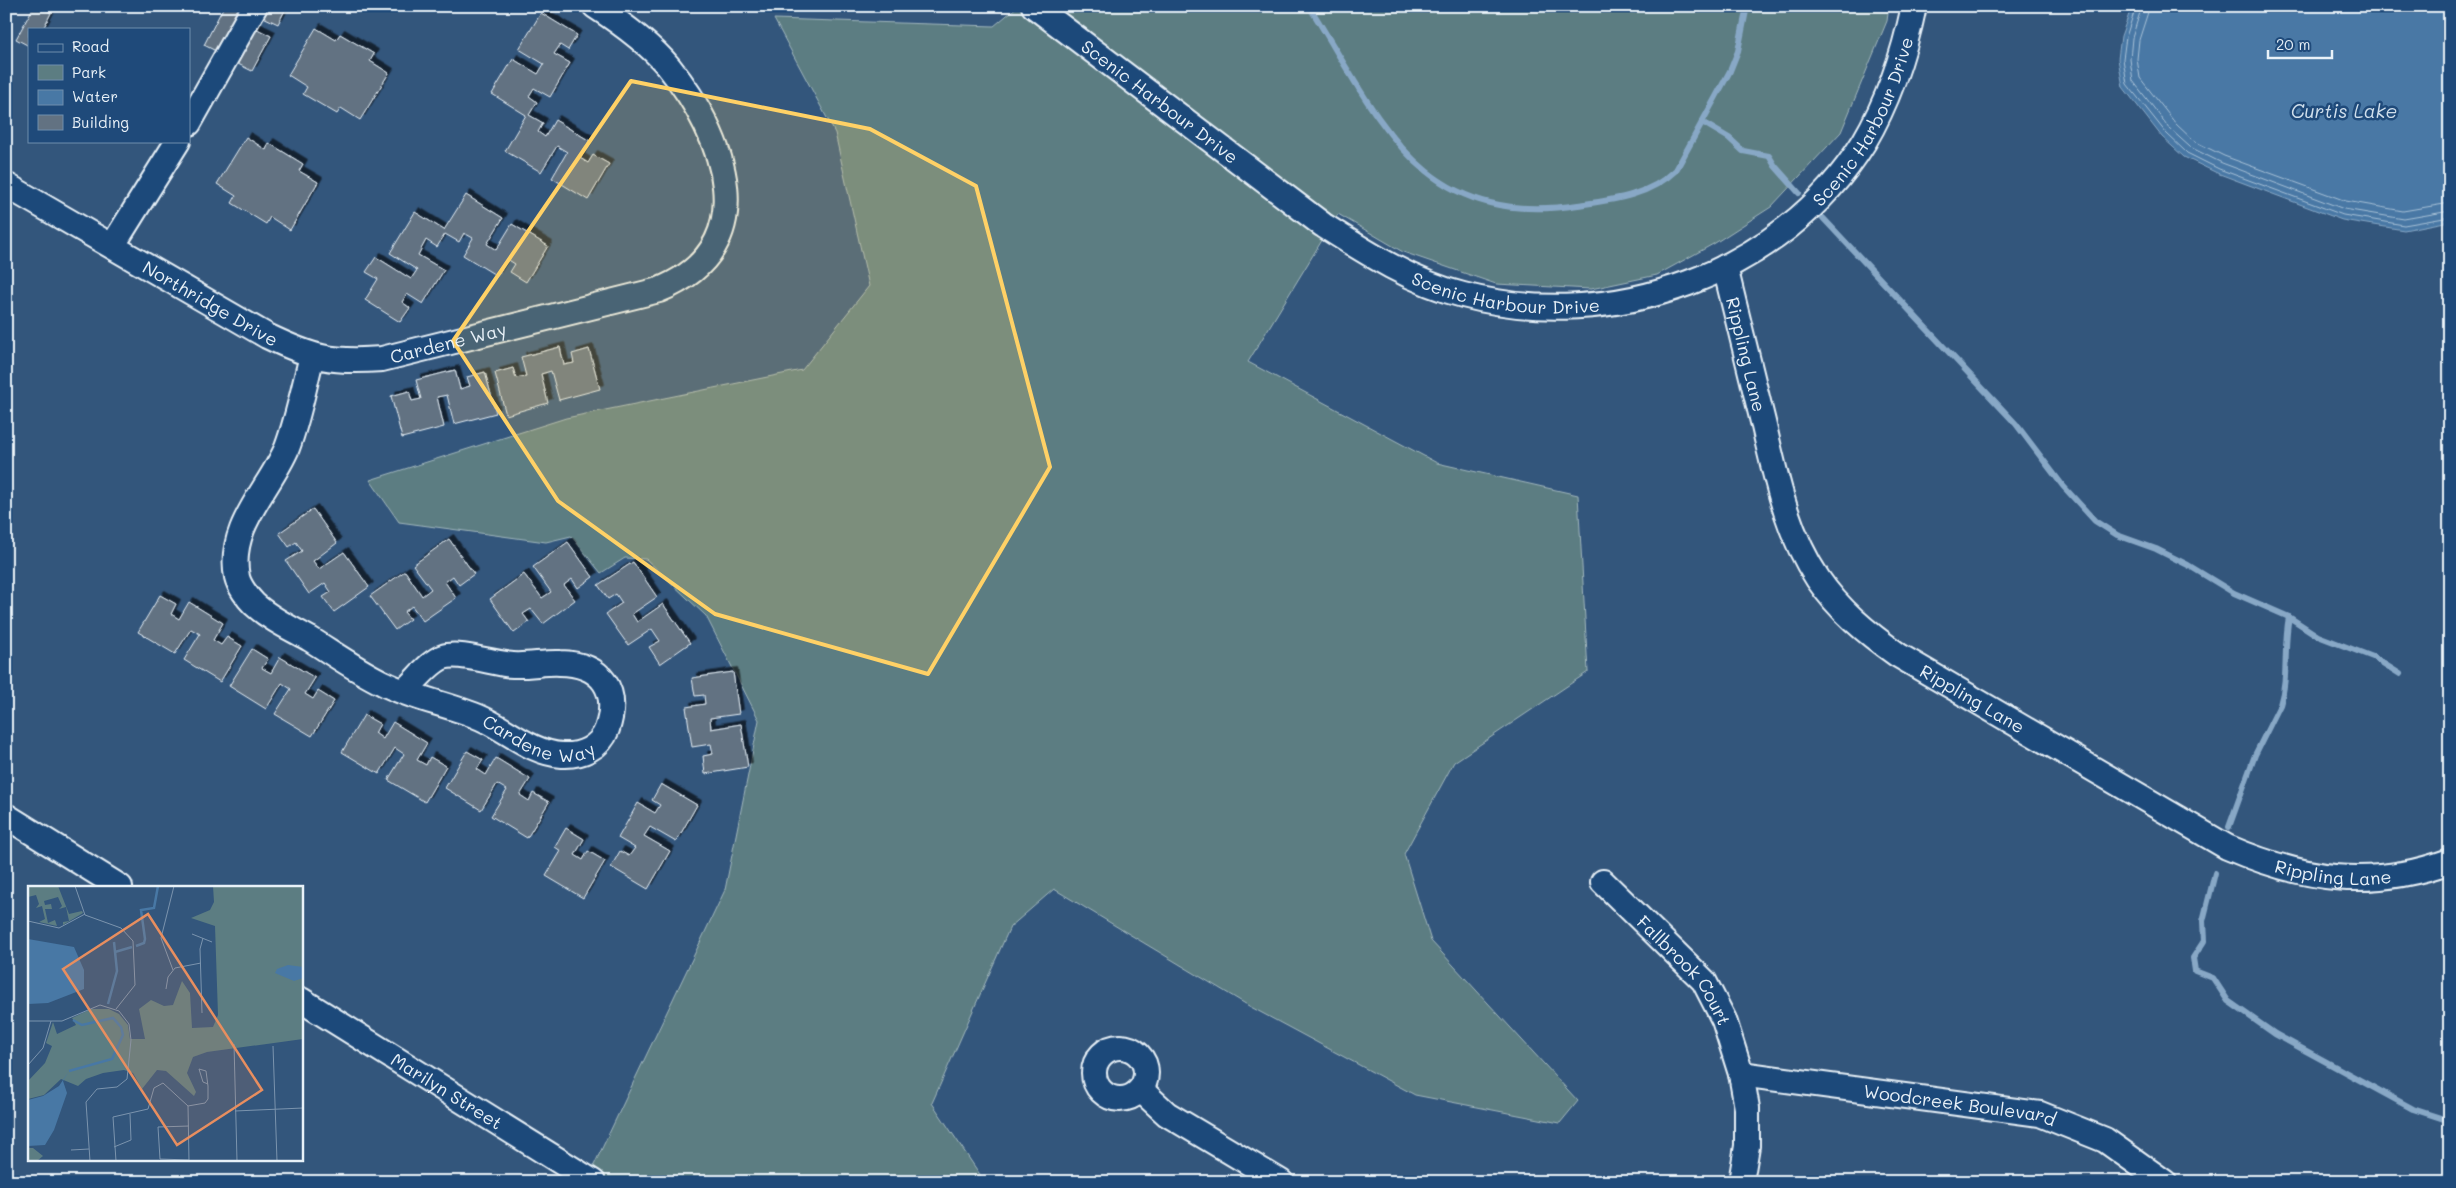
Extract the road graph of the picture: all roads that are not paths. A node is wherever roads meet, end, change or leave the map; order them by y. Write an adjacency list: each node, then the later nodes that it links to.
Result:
1 (255, 6): 5 (street)
2 (595, 6): 10 (street, Cardene Way)
3 (1034, 6): 9 (street, Scenic Harbour Drive)
4 (1914, 6): 9 (street, Scenic Harbour Drive)
5 (190, 121)
6 (177, 142): 8 (street)
7 (6, 185): 8 (street, Northridge Drive)
8 (113, 245): 10 (street, Northridge Drive)
9 (1725, 267): 13 (street, Rippling Lane)
10 (312, 356): 11 (street, Cardene Way)
11 (404, 691): 11 (street, Cardene Way)
12 (6, 816): 15 (street)
13 (2450, 860)
14 (1603, 882): 17 (street, Fallbrook Court)
15 (118, 886)
16 (302, 1001): 19 (street, Marilyn Street)
17 (1741, 1074): 21 (street, Fallbrook Court); 22 (street, Woodcreek Boulevard)
18 (1141, 1090): 20 (street)
19 (593, 1182)
20 (1280, 1182)
21 (1741, 1182)
22 (2164, 1182)

